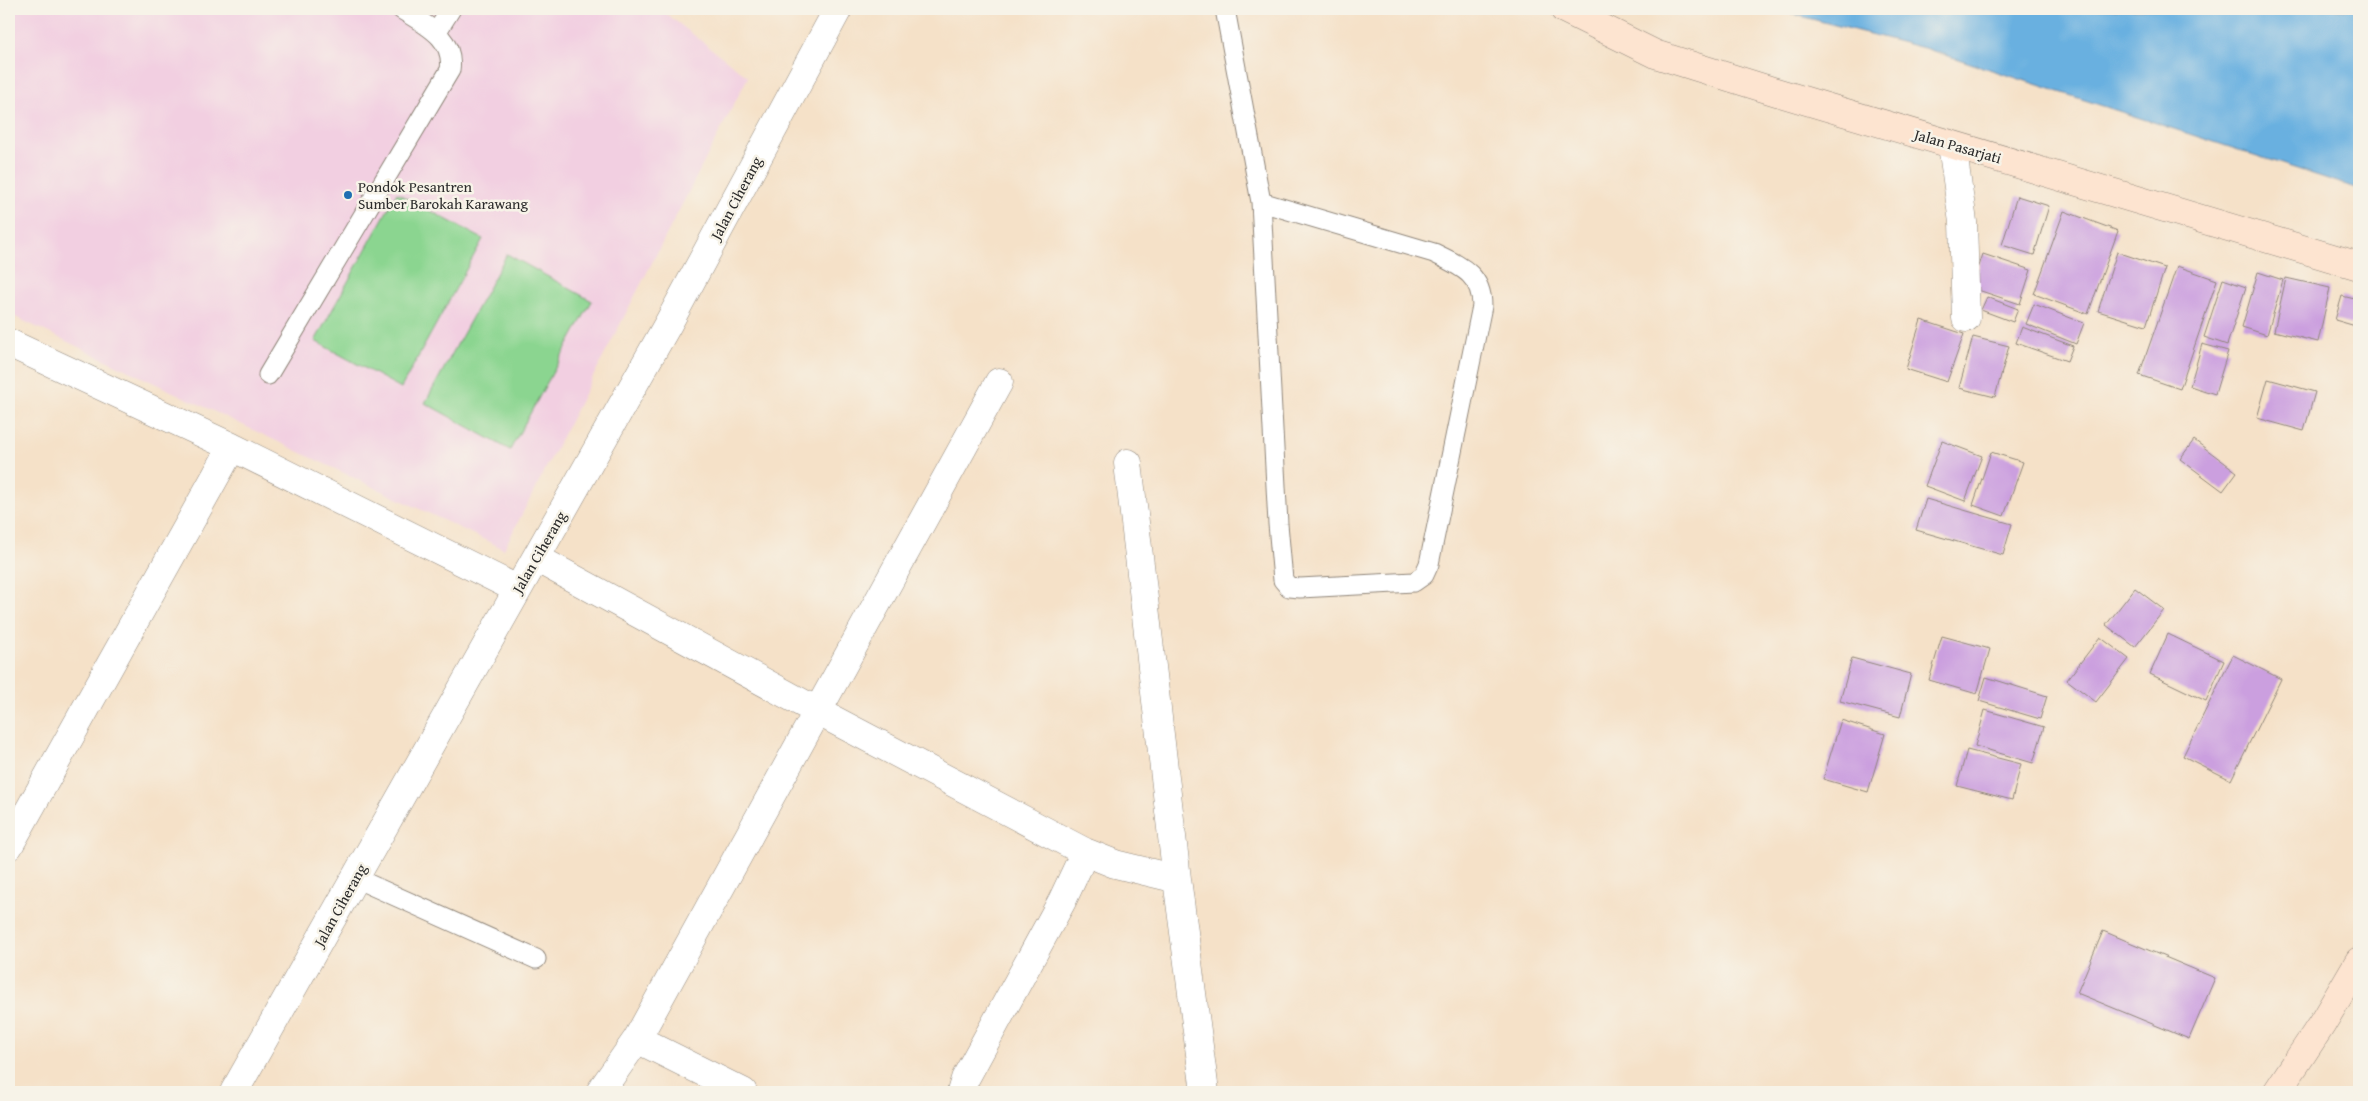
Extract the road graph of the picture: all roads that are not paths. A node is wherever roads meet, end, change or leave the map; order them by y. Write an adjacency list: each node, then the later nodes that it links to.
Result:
1 (401, 9): 6 (lane)
2 (451, 9): 6 (lane)
3 (838, 9): 16 (street, Jalan Ciherang)
4 (1225, 9): 8 (lane)
5 (1564, 9): 7 (main road, Jalan Pasarjati)
6 (436, 33): 12 (lane)
7 (1952, 145): 9 (main road, Jalan Pasarjati); 10 (street)
8 (1261, 202): 8 (lane)
9 (2359, 266)
10 (1966, 318)
11 (9, 342): 14 (street)
12 (268, 375)
13 (999, 382): 18 (street)
14 (232, 447): 17 (street); 19 (street)
15 (1128, 464): 22 (street)
16 (536, 558): 17 (street, Jalan Ciherang); 18 (street)
17 (517, 589): 21 (street, Jalan Ciherang)
18 (816, 711): 20 (street); 25 (street)
19 (9, 846)
20 (1085, 852): 22 (street); 29 (street)
21 (355, 878): 23 (lane); 26 (street, Jalan Ciherang)
22 (1176, 880): 30 (street)
23 (536, 959)
24 (2359, 961): 31 (main road)
25 (638, 1039): 27 (street); 28 (street)
26 (234, 1092)
27 (600, 1092)
28 (743, 1092)
29 (961, 1092)
30 (1205, 1092)
31 (2277, 1092)

